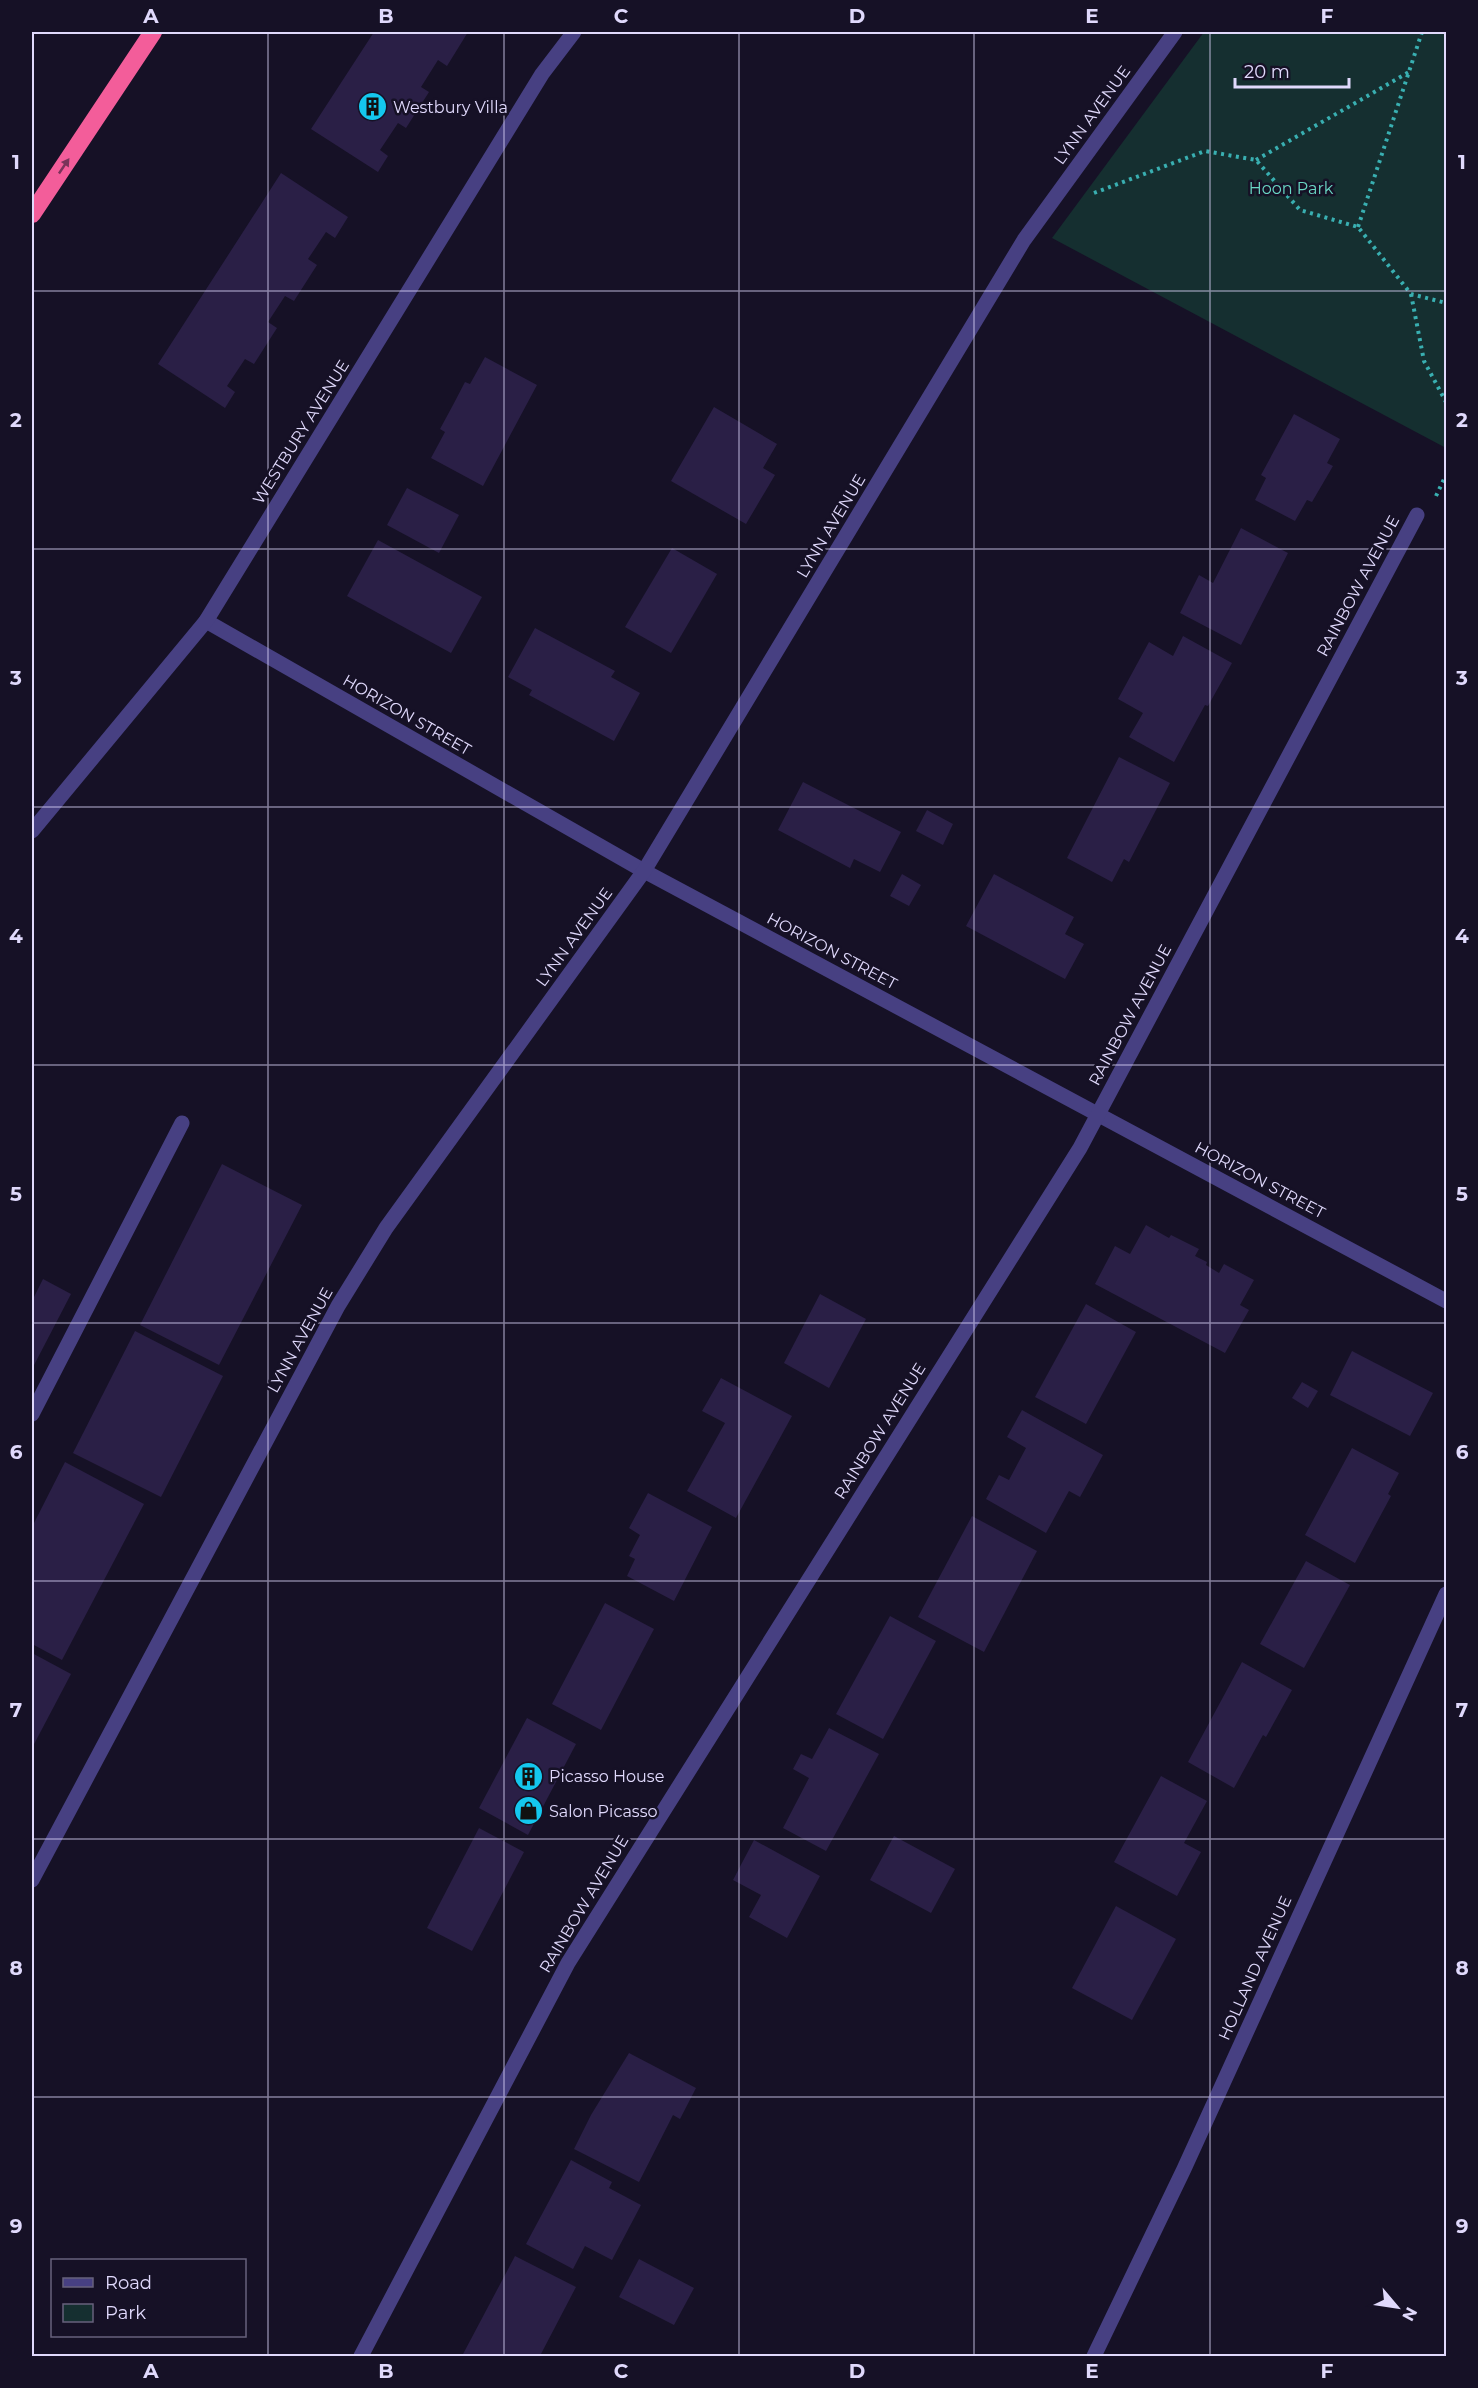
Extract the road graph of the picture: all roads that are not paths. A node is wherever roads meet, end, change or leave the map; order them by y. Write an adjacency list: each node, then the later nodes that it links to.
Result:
1 (153, 32): 4 (highway, one-way to 1)
2 (574, 32): 6 (street, WESTBURY AVENUE)
3 (1175, 32): 8 (street, LYNN AVENUE)
4 (32, 214)
5 (1417, 516): 9 (street, RAINBOW AVENUE)
6 (206, 621): 7 (street, WESTBURY AVENUE); 8 (street, HORIZON STREET)
7 (32, 831)
8 (644, 871): 9 (street, HORIZON STREET); 14 (street, LYNN AVENUE)
9 (1098, 1113): 11 (street, HORIZON STREET); 15 (street, RAINBOW AVENUE)
10 (182, 1123): 12 (street)
11 (1446, 1301)
12 (32, 1414)
13 (1446, 1594): 16 (street, HOLLAND AVENUE)
14 (32, 1880)
15 (360, 2356)
16 (1094, 2356)

